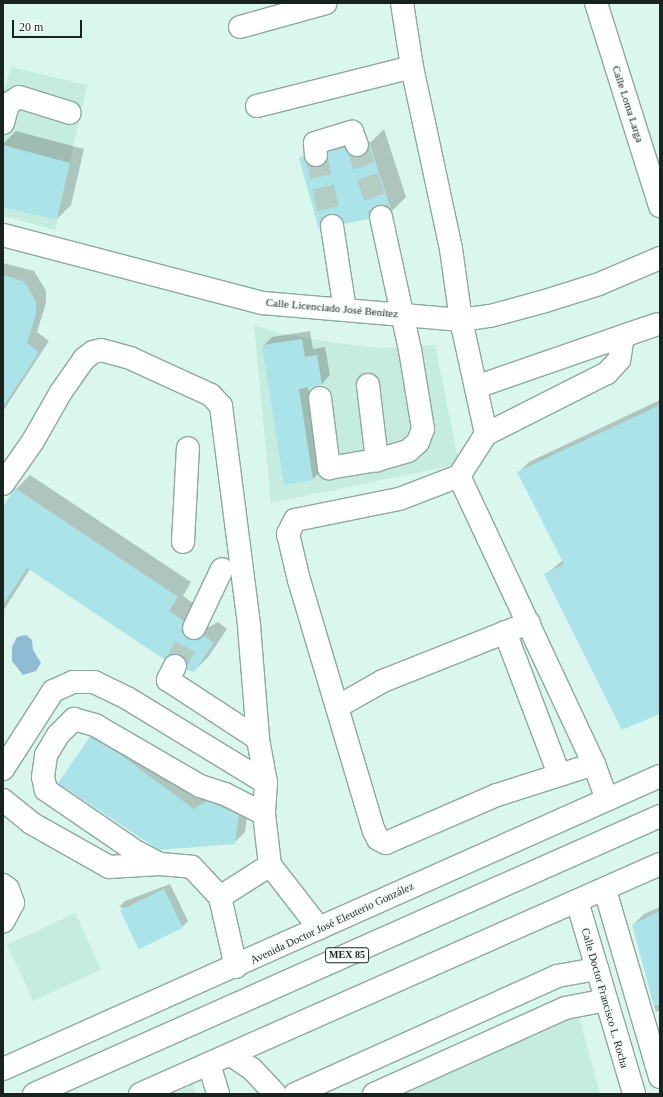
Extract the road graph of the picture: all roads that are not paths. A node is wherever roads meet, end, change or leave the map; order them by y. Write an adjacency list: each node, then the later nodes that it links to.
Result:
1 (326, 3): 4 (main road)
2 (402, 3): 5 (main road)
3 (596, 3): 11 (main road, Calle Loma Larga)
4 (240, 27)
5 (412, 67): 6 (main road); 18 (main road)
6 (257, 106)
7 (70, 113): 8 (main road)
8 (3, 123)
9 (358, 145): 10 (main road)
10 (316, 155)
11 (660, 206)
12 (381, 217): 17 (main road)
13 (332, 226): 16 (main road)
14 (3, 235): 16 (main road, Calle Licenciado José Benítez)
15 (660, 258): 18 (main road, Calle Licenciado José Benítez)
16 (345, 310): 17 (main road, Calle Licenciado José Benítez)
17 (402, 314): 18 (main road, Calle Licenciado José Benítez); 26 (main road)
18 (461, 320): 22 (main road)
19 (657, 324): 20 (main road)
20 (623, 336): 22 (main road); 24 (main road)
21 (368, 385): 26 (main road)
22 (476, 388): 24 (main road)
23 (320, 398): 26 (main road)
24 (486, 434): 27 (main road)
25 (188, 448): 29 (main road)
26 (377, 460)
27 (459, 476): 31 (main road); 35 (main road)
28 (3, 484): 36 (main road)
29 (183, 542)
30 (222, 569): 32 (main road)
31 (529, 623): 33 (main road); 37 (main road)
32 (194, 628)
33 (505, 632): 35 (main road); 39 (main road)
34 (175, 666): 36 (main road)
35 (337, 707): 39 (main road)
36 (258, 739): 41 (main road)
37 (594, 764): 39 (main road); 43 (main road)
38 (3, 769): 41 (main road)
39 (559, 774)
40 (660, 776): 43 (main road, Avenida Doctor José Eleuterio González)
41 (266, 783): 44 (main road)
42 (3, 800): 46 (main road)
43 (607, 800): 54 (main road, Avenida Doctor José Eleuterio González)
44 (264, 814): 46 (main road); 48 (main road)
45 (660, 816): 62 (main road, MEX 85)
46 (160, 864): 51 (main road)
47 (660, 864): 50 (main road)
48 (270, 865): 51 (main road); 54 (main road)
49 (3, 885): 53 (main road)
50 (606, 890): 52 (main road); 60 (main road)
51 (220, 897): 55 (main road)
52 (577, 901): 56 (main road, Calle Doctor Francisco L. Rocha); 58 (main road)
53 (3, 922)
54 (319, 928): 55 (main road, Avenida Doctor José Eleuterio González)
55 (236, 967): 61 (main road, Avenida Doctor José Eleuterio González)
56 (597, 969): 57 (main road, Calle Doctor Francisco L. Rocha); 66 (main road)
57 (606, 1000): 67 (main road); 68 (main road, Calle Doctor Francisco L. Rocha)
58 (231, 1055): 59 (main road); 65 (main road)
59 (209, 1064): 63 (main road); 64 (main road)
60 (658, 1065)
61 (5, 1066)
62 (34, 1094)
63 (140, 1094)
64 (218, 1094)
65 (275, 1094)
66 (295, 1094)
67 (374, 1094)
68 (634, 1094)

